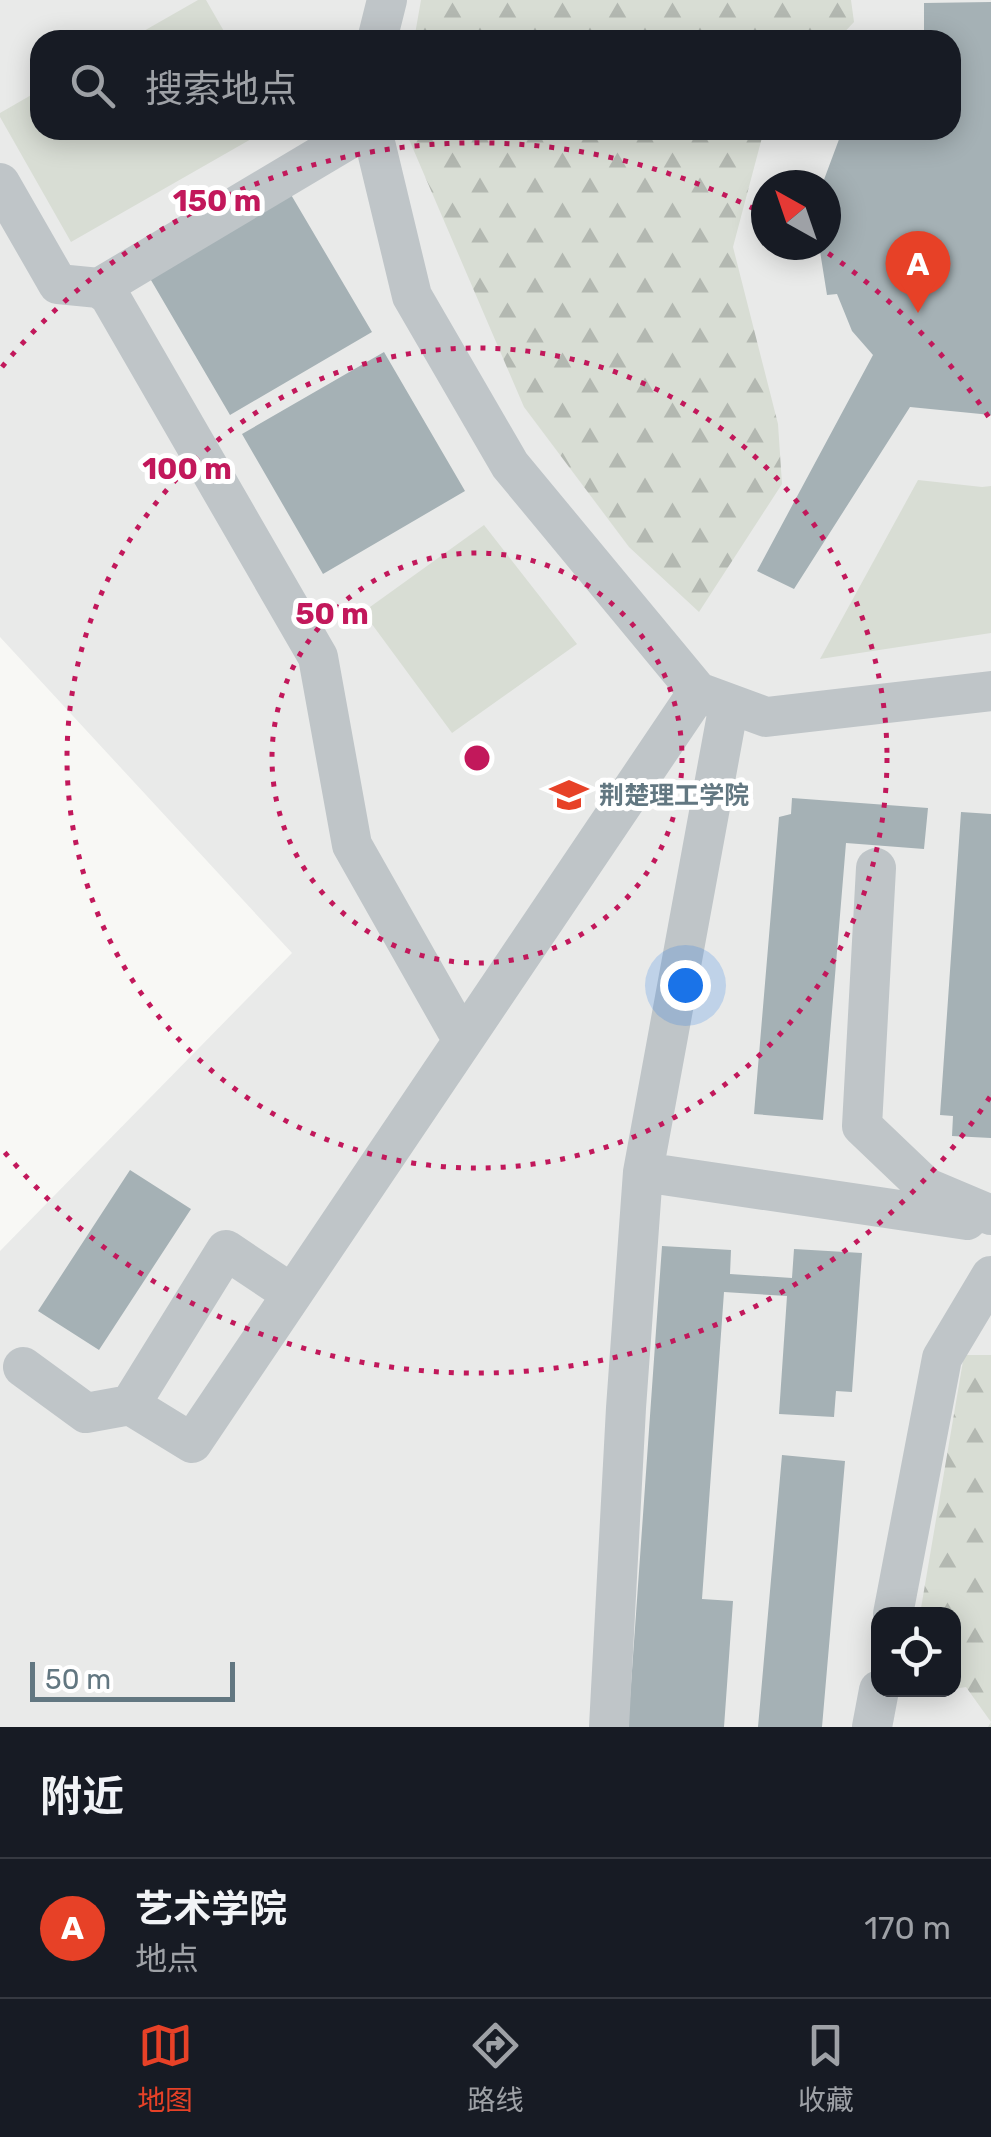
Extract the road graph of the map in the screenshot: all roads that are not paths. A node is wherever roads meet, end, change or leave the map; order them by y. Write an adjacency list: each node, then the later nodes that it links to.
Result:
1 (387, 0): 2 (street)
2 (380, 30)
3 (347, 140): 6 (street)
4 (374, 140): 8 (street)
5 (0, 183): 6 (street)
6 (99, 288): 10 (street)
7 (991, 691): 8 (street)
8 (714, 698): 10 (street); 11 (street)
9 (876, 868): 12 (street)
10 (462, 1041): 15 (street)
11 (643, 1172): 13 (street); 20 (street)
12 (991, 1215)
13 (991, 1224)
14 (991, 1276): 18 (street)
15 (292, 1294): 17 (street); 17 (street)
16 (23, 1367): 17 (street)
17 (130, 1405)
18 (894, 1607)
19 (878, 1697): 21 (street)
20 (610, 1727)
21 (872, 1727)

